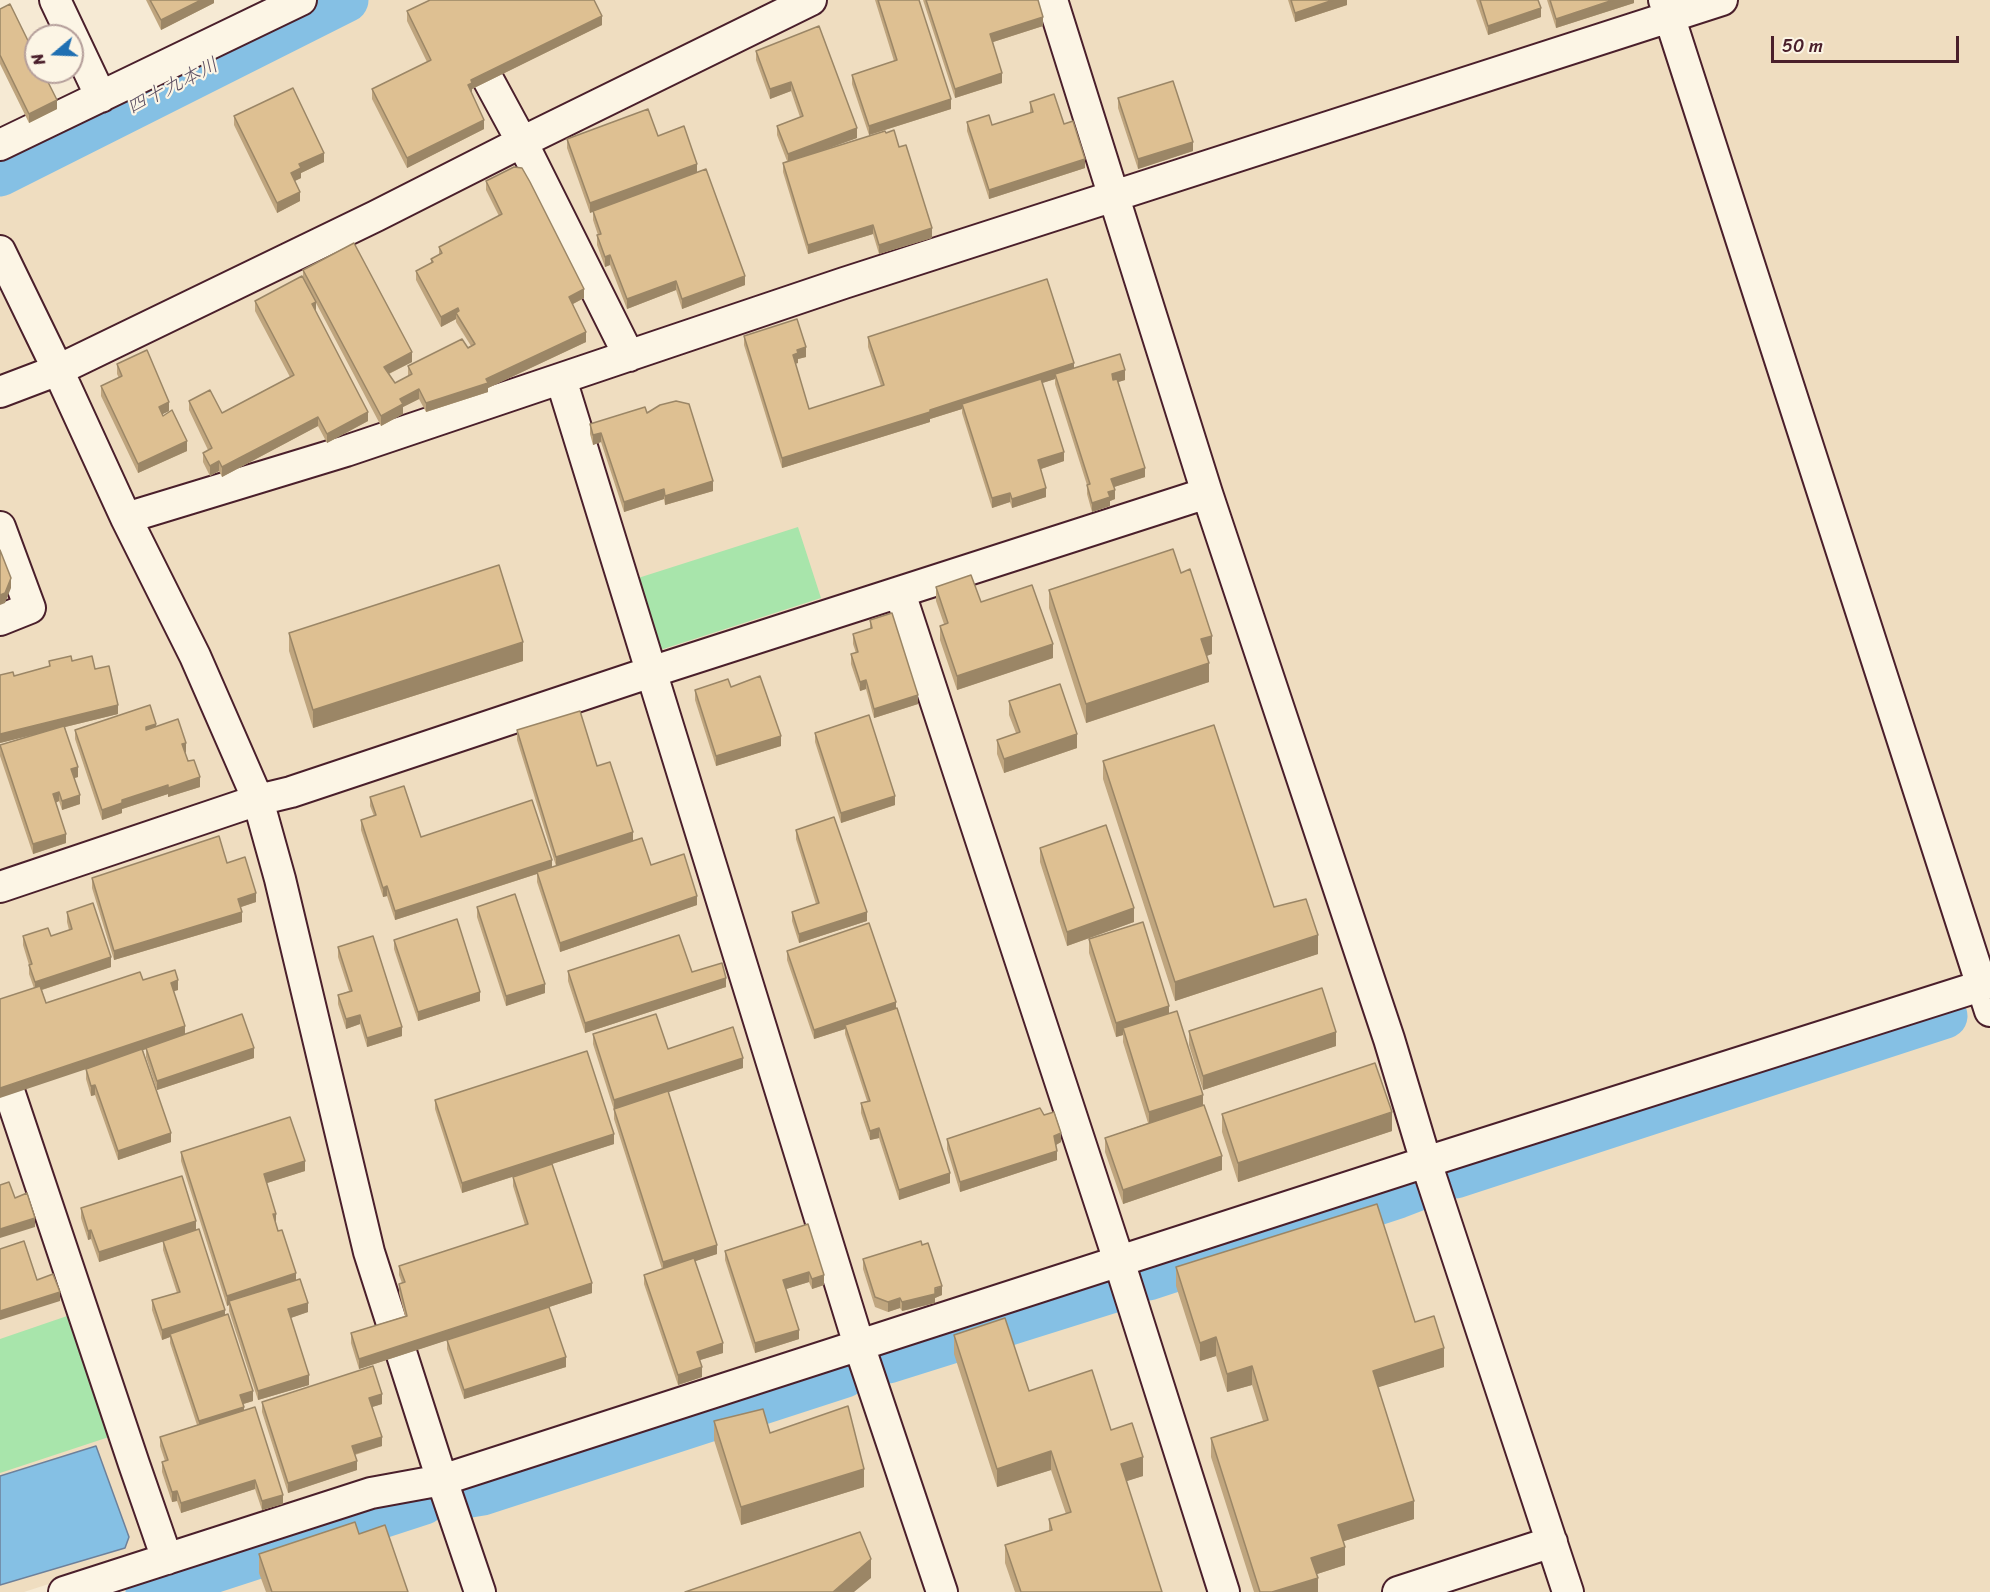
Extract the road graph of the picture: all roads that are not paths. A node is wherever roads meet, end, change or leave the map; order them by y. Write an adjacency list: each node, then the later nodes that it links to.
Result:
1 (55, 0): 8 (street)
2 (300, 0): 8 (street)
3 (445, 0): 9 (street)
4 (811, 0): 9 (street)
5 (1052, 0): 11 (street)
6 (1722, 0): 7 (street)
7 (1666, 9): 11 (street); 25 (street)
8 (101, 97): 10 (street)
9 (522, 142): 13 (street); 14 (street)
10 (0, 145)
11 (1114, 196): 13 (street); 17 (street)
12 (0, 251): 14 (street)
13 (629, 356): 15 (street)
14 (58, 370): 16 (street); 18 (street)
15 (561, 379): 18 (street); 22 (street)
16 (0, 392)
17 (1207, 493): 20 (street); 27 (street)
18 (126, 518): 23 (street)
19 (0, 527): 21 (street)
20 (900, 593): 22 (street); 28 (street)
21 (0, 620)
22 (651, 672): 23 (street); 29 (street)
23 (258, 800): 24 (street); 30 (street)
24 (0, 887)
25 (1987, 993): 27 (street)
26 (0, 1064): 32 (street)
27 (1426, 1161): 28 (street); 31 (street)
28 (1119, 1261): 29 (street); 36 (street)
29 (859, 1346): 30 (street); 35 (street)
30 (442, 1480): 32 (street); 34 (street)
31 (1552, 1542): 37 (street); 38 (street)
32 (167, 1558): 33 (street)
33 (64, 1592)
34 (480, 1592)
35 (942, 1592)
36 (1224, 1592)
37 (1398, 1592)
38 (1568, 1592)

